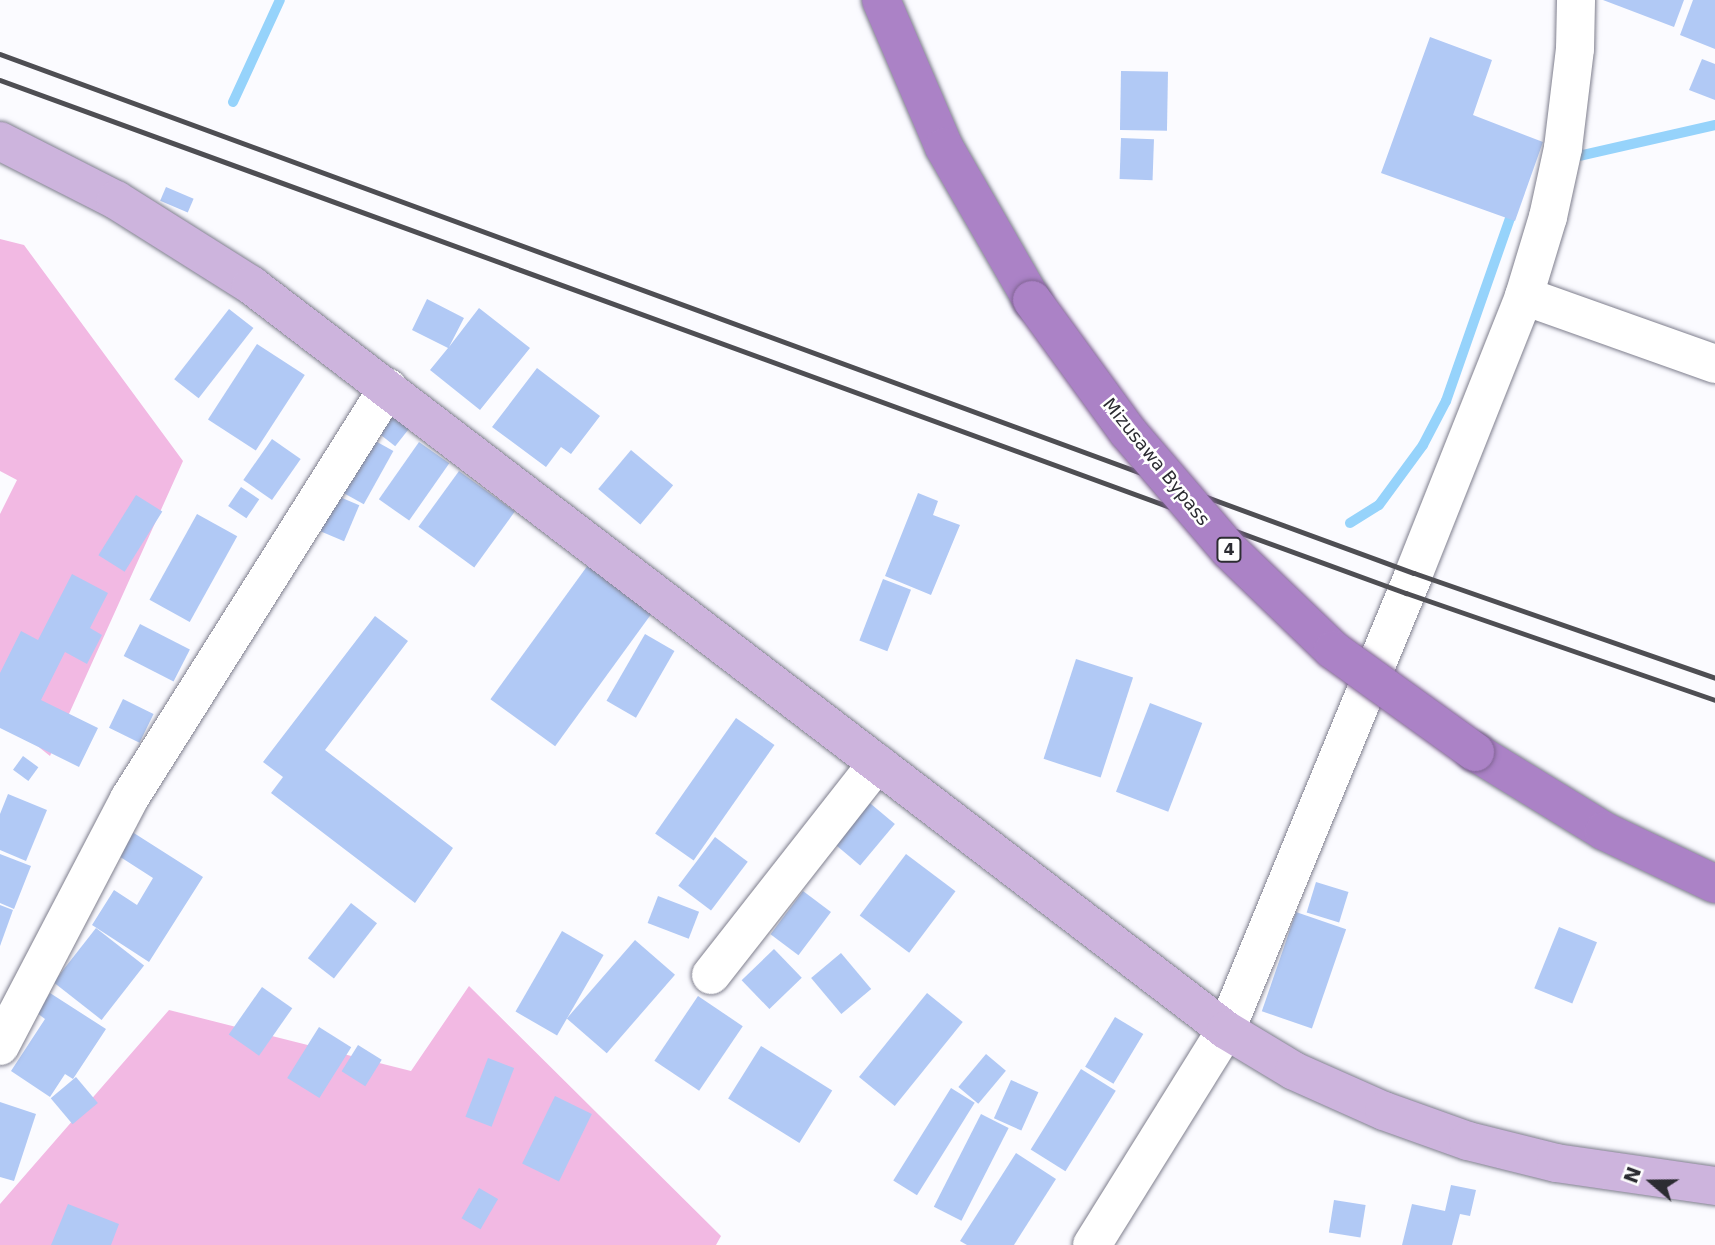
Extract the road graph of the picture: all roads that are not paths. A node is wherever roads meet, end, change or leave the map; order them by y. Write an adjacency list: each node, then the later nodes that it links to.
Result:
1 (881, 0): 8 (highway, Mizusawa Bypass / 4, bridge)
2 (1576, 0): 4 (street)
3 (0, 141): 6 (main road)
4 (1524, 296): 5 (street); 10 (street)
5 (1715, 365)
6 (388, 388): 7 (main road); 11 (street)
7 (877, 763): 9 (street); 10 (main road)
8 (1715, 884)
9 (711, 975)
10 (1226, 1030): 12 (main road); 13 (street)
11 (0, 1046)
12 (1715, 1186)
13 (1092, 1245)

